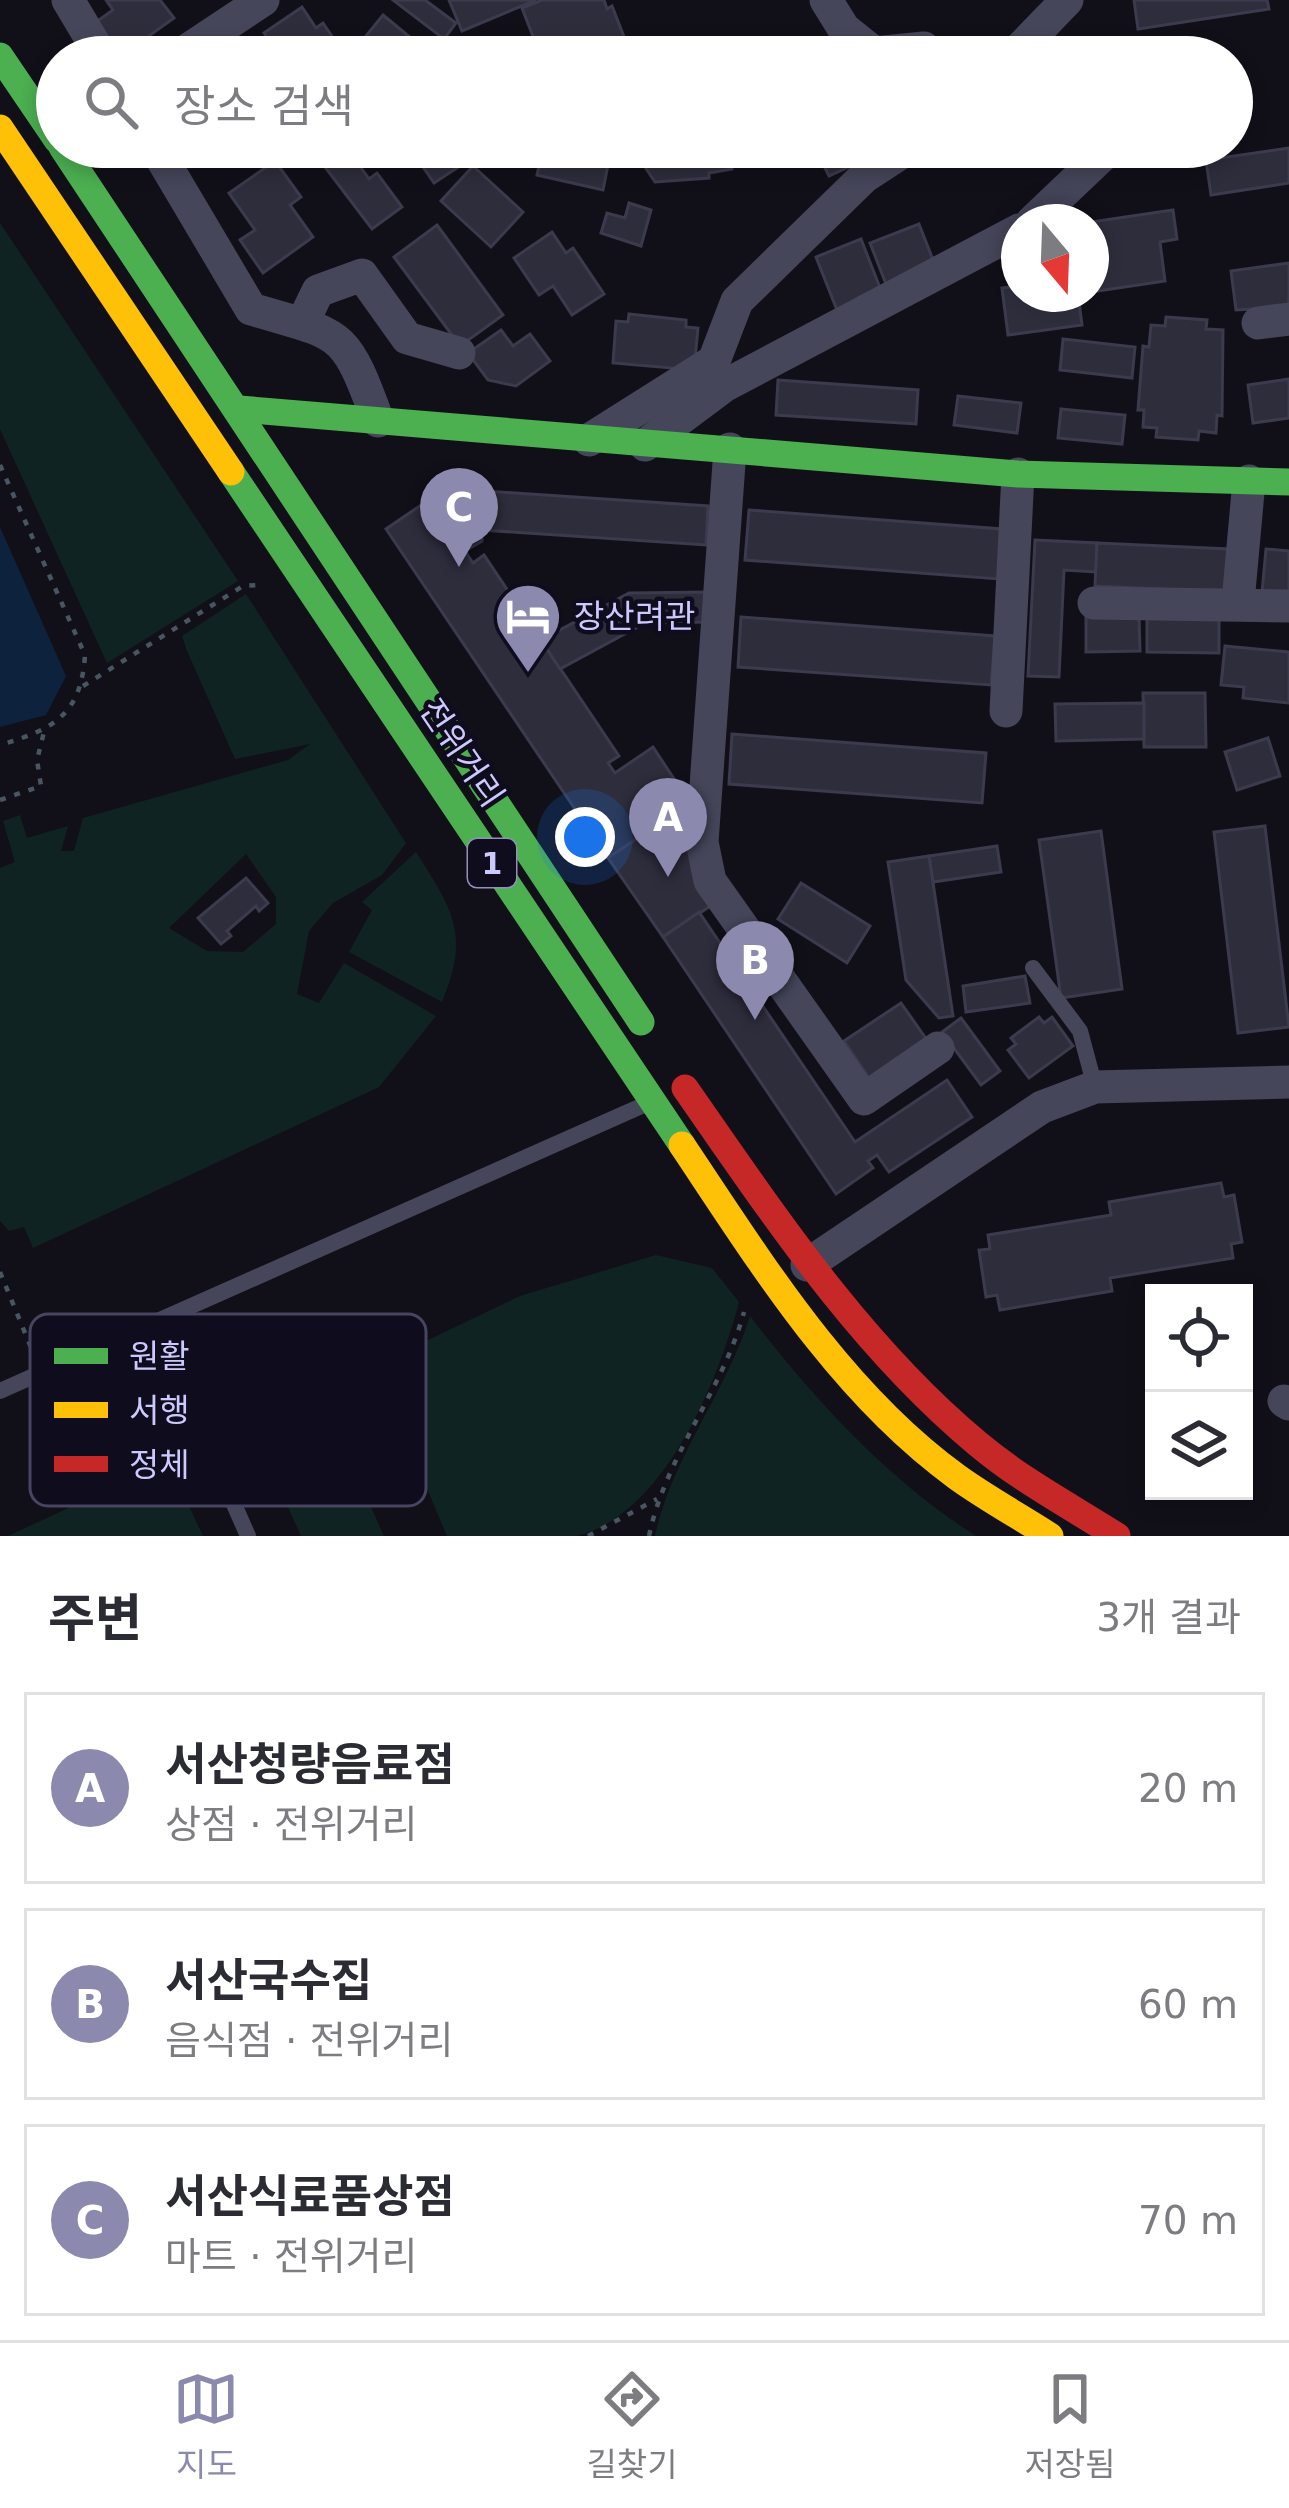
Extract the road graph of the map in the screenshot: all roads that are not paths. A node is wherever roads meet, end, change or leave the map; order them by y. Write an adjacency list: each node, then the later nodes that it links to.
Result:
1 (68, 0): 5 (street)
2 (263, 0): 6 (street)
3 (826, 0): 7 (street)
4 (1067, 0): 8 (street)
5 (89, 36)
6 (208, 36)
7 (853, 36)
8 (1032, 36)
9 (0, 56): 10 (main road, 전위거리 / 1)
10 (36, 110)
11 (0, 128): 36 (main road, 전위거리 / 1)
12 (75, 168): 20 (main road, 전위거리 / 1)
13 (167, 168): 18 (street)
14 (878, 168): 22 (street)
15 (1089, 168): 16 (street)
16 (1051, 204)
17 (1001, 240): 23 (street)
18 (302, 324): 19 (street); 21 (street)
19 (459, 353)
20 (239, 409): 21 (main road); 37 (main road, 전위거리 / 1)
21 (378, 421): 22 (main road)
22 (589, 440): 23 (main road)
23 (645, 445): 24 (main road)
24 (730, 448): 25 (main road); 33 (street)
25 (1018, 474): 26 (main road); 31 (street)
26 (1249, 481): 27 (main road); 28 (street)
27 (1289, 482)
28 (1238, 602): 29 (street); 30 (street)
29 (1094, 603)
30 (1289, 606)
31 (1006, 711)
32 (1033, 968): 35 (lane)
33 (938, 1048)
34 (1289, 1082): 35 (street)
35 (1094, 1087): 37 (street)
36 (652, 1101): 38 (lane); 43 (main road, 전위거리 / 1)
37 (807, 1265): 44 (main road, 전위거리 / 1)
38 (174, 1314)
39 (30, 1377): 40 (lane)
40 (0, 1391)
41 (235, 1506): 42 (lane)
42 (248, 1536)
43 (1050, 1536)
44 (1117, 1536)

